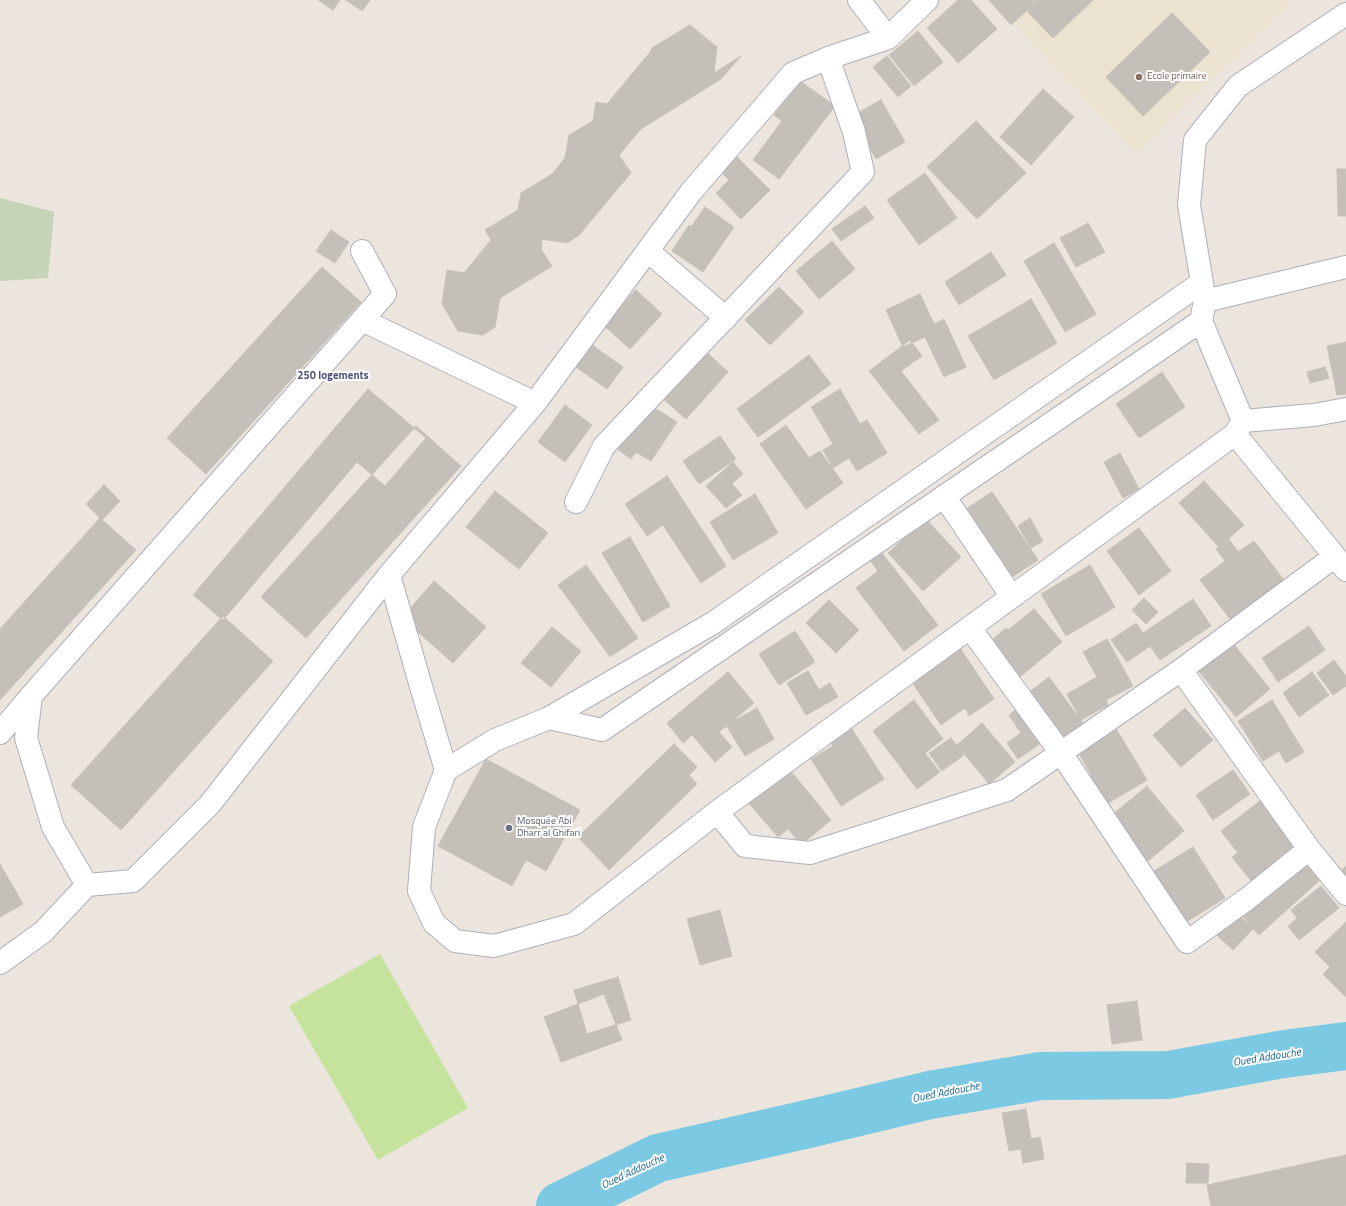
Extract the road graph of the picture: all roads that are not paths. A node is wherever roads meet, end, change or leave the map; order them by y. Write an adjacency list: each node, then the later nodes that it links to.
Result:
1 (859, 0): 4 (street)
2 (927, 0): 4 (street)
3 (1346, 14): 9 (street)
4 (888, 38): 5 (street)
5 (828, 58): 7 (street); 10 (street)
6 (362, 251): 11 (street)
7 (648, 251): 10 (street); 12 (street)
8 (1346, 267): 9 (street)
9 (1202, 301): 14 (street); 15 (street); 20 (street)
10 (726, 318): 16 (street)
11 (362, 320): 12 (street); 24 (street)
12 (535, 403): 18 (street)
13 (1346, 409): 14 (street)
14 (1239, 427): 17 (street); 19 (street)
15 (944, 496): 19 (street); 22 (street)
16 (576, 502)
17 (1340, 563): 23 (street)
18 (389, 575): 28 (street); 31 (street)
19 (1012, 597): 21 (street)
20 (713, 623): 22 (street); 25 (street)
21 (970, 628): 27 (street); 29 (street)
22 (728, 644): 25 (street)
23 (1182, 670): 27 (street); 30 (street)
24 (31, 696): 26 (street); 31 (street)
25 (550, 718): 28 (street)
26 (0, 733)
27 (1061, 753): 29 (street); 30 (street)
28 (446, 770): 29 (street)
29 (717, 812)
30 (1309, 849): 32 (street)
31 (87, 885): 33 (street)
32 (1346, 894)
33 (0, 963)

